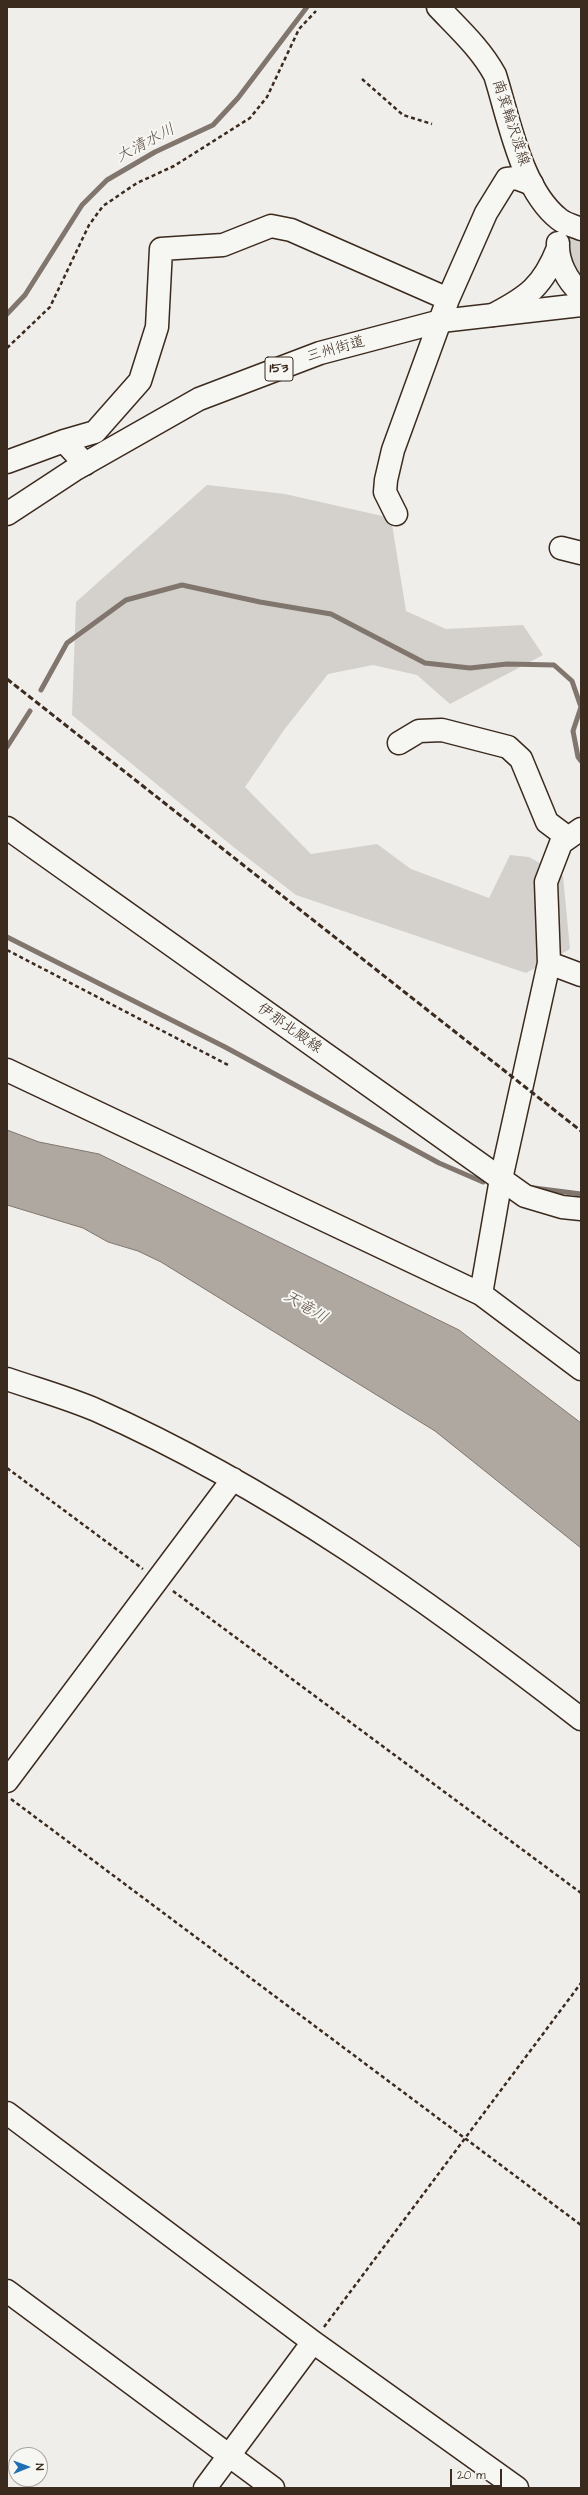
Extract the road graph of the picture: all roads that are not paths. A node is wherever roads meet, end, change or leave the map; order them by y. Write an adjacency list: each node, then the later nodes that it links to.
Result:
1 (438, 7): 2 (main road, 南箕輪沢渡線)
2 (532, 184): 3 (main road, 南箕輪沢渡線); 7 (main road)
3 (560, 220): 4 (main road); 5 (main road)
4 (581, 229)
5 (558, 248): 6 (main road); 9 (main road)
6 (581, 293)
7 (448, 299): 10 (main road); 11 (main road)
8 (581, 305): 9 (main road, 三州街道 / 153)
9 (493, 315): 10 (main road, 三州街道 / 153)
10 (441, 321): 13 (main road, 三州街道 / 153); 15 (main road)
11 (64, 441): 12 (main road); 13 (main road)
12 (7, 462)
13 (84, 464): 14 (main road, 三州街道 / 153)
14 (7, 514)
15 (396, 514)
16 (399, 743): 18 (main road)
17 (7, 828): 22 (main road, 伊那北殿線)
18 (574, 833): 19 (main road)
19 (549, 963): 20 (main road); 22 (main road)
20 (581, 975)
21 (7, 1070): 24 (main road)
22 (501, 1179): 23 (main road, 伊那北殿線); 24 (main road)
23 (581, 1209)
24 (481, 1294): 25 (main road)
25 (581, 1369)
26 (7, 1379): 27 (main road)
27 (233, 1479): 28 (main road); 29 (main road)
28 (581, 1719)
29 (7, 1781)
30 (7, 2113): 32 (main road)
31 (7, 2291): 33 (main road)
32 (313, 2342): 33 (main road); 36 (main road)
33 (230, 2456): 34 (main road); 35 (main road)
34 (205, 2488)
35 (273, 2488)
36 (517, 2488)

